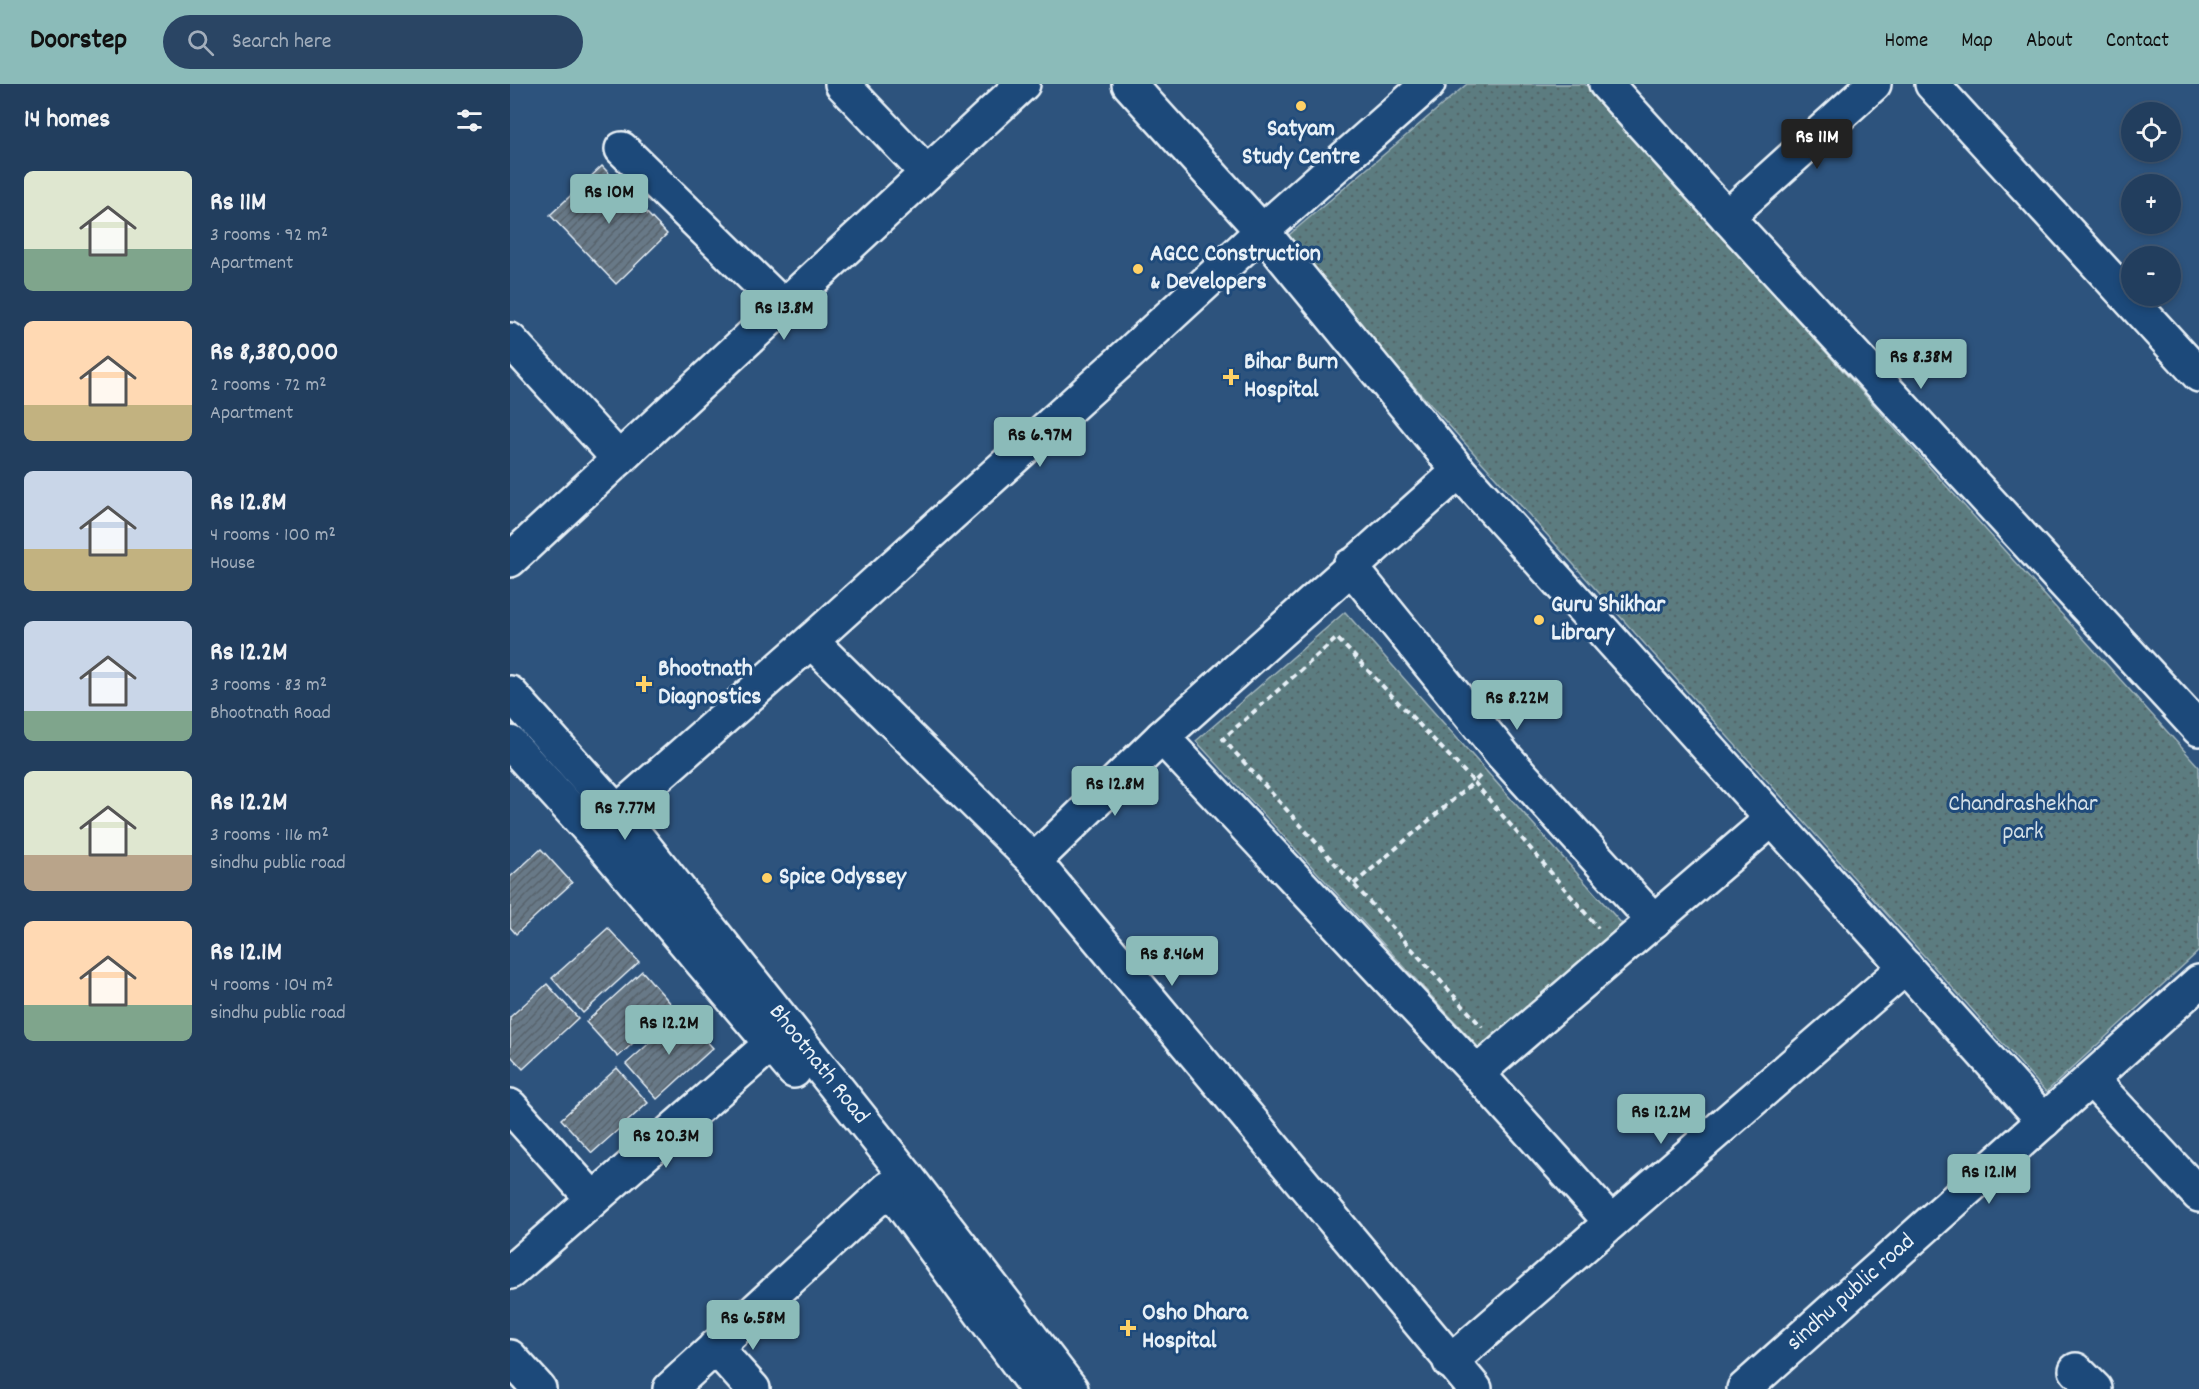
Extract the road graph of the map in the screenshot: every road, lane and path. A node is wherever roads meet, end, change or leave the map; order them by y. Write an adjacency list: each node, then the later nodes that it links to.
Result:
1 (842, 84): 9 (street)
2 (1023, 84): 9 (street)
3 (1129, 84): 11 (street)
4 (1428, 84): 11 (street)
5 (1606, 84): 10 (street)
6 (1874, 84): 10 (street)
7 (1932, 84): 14 (street)
8 (622, 149): 12 (street)
9 (927, 173): 12 (street)
10 (1726, 217): 21 (street)
11 (1262, 231): 16 (street); 19 (street)
12 (783, 306): 15 (street)
13 (510, 340): 15 (street)
14 (2199, 375)
15 (619, 459): 17 (street)
16 (1459, 471): 18 (street); 26 (street)
17 (510, 560)
18 (1350, 566): 22 (street); 24 (street)
19 (811, 640): 27 (street); 28 (street)
20 (510, 693): 27 (street, Bhootnath Road)
21 (2199, 729)
22 (1162, 737): 28 (street); 36 (street)
23 (510, 743): 27 (street, Bhootnath Road)
24 (1503, 755): 25 (path); 30 (street)
25 (1474, 782): 29 (path); 29 (path); 31 (path)
26 (1772, 819): 30 (street); 32 (street)
27 (606, 824): 35 (street, Bhootnath Road)
28 (1034, 861): 47 (street)
29 (1354, 884): 34 (path)
30 (1654, 921): 36 (street)
31 (1600, 931)
32 (1906, 967): 39 (street); 43 (street)
33 (2199, 982): 37 (street, sindhu public road)
34 (1486, 1031)
35 (780, 1036): 40 (street, Bhootnath Road); 42 (street); 53 (street, Bhootnath Road)
36 (1477, 1072): 43 (street)
37 (2091, 1078): 39 (street, sindhu public road); 41 (street)
38 (510, 1106): 42 (street)
39 (2044, 1120): 48 (street, sindhu public road)
40 (889, 1188): 45 (street); 52 (street, Bhootnath Road)
41 (2199, 1195)
42 (594, 1199): 44 (street)
43 (1611, 1222): 47 (street)
44 (510, 1272)
45 (715, 1347): 50 (street); 51 (street)
46 (510, 1358): 49 (street)
47 (1450, 1362): 54 (street)
48 (1759, 1384)
49 (539, 1389)
50 (670, 1389)
51 (753, 1389)
52 (1037, 1389)
53 (1071, 1389)
54 (1475, 1389)

